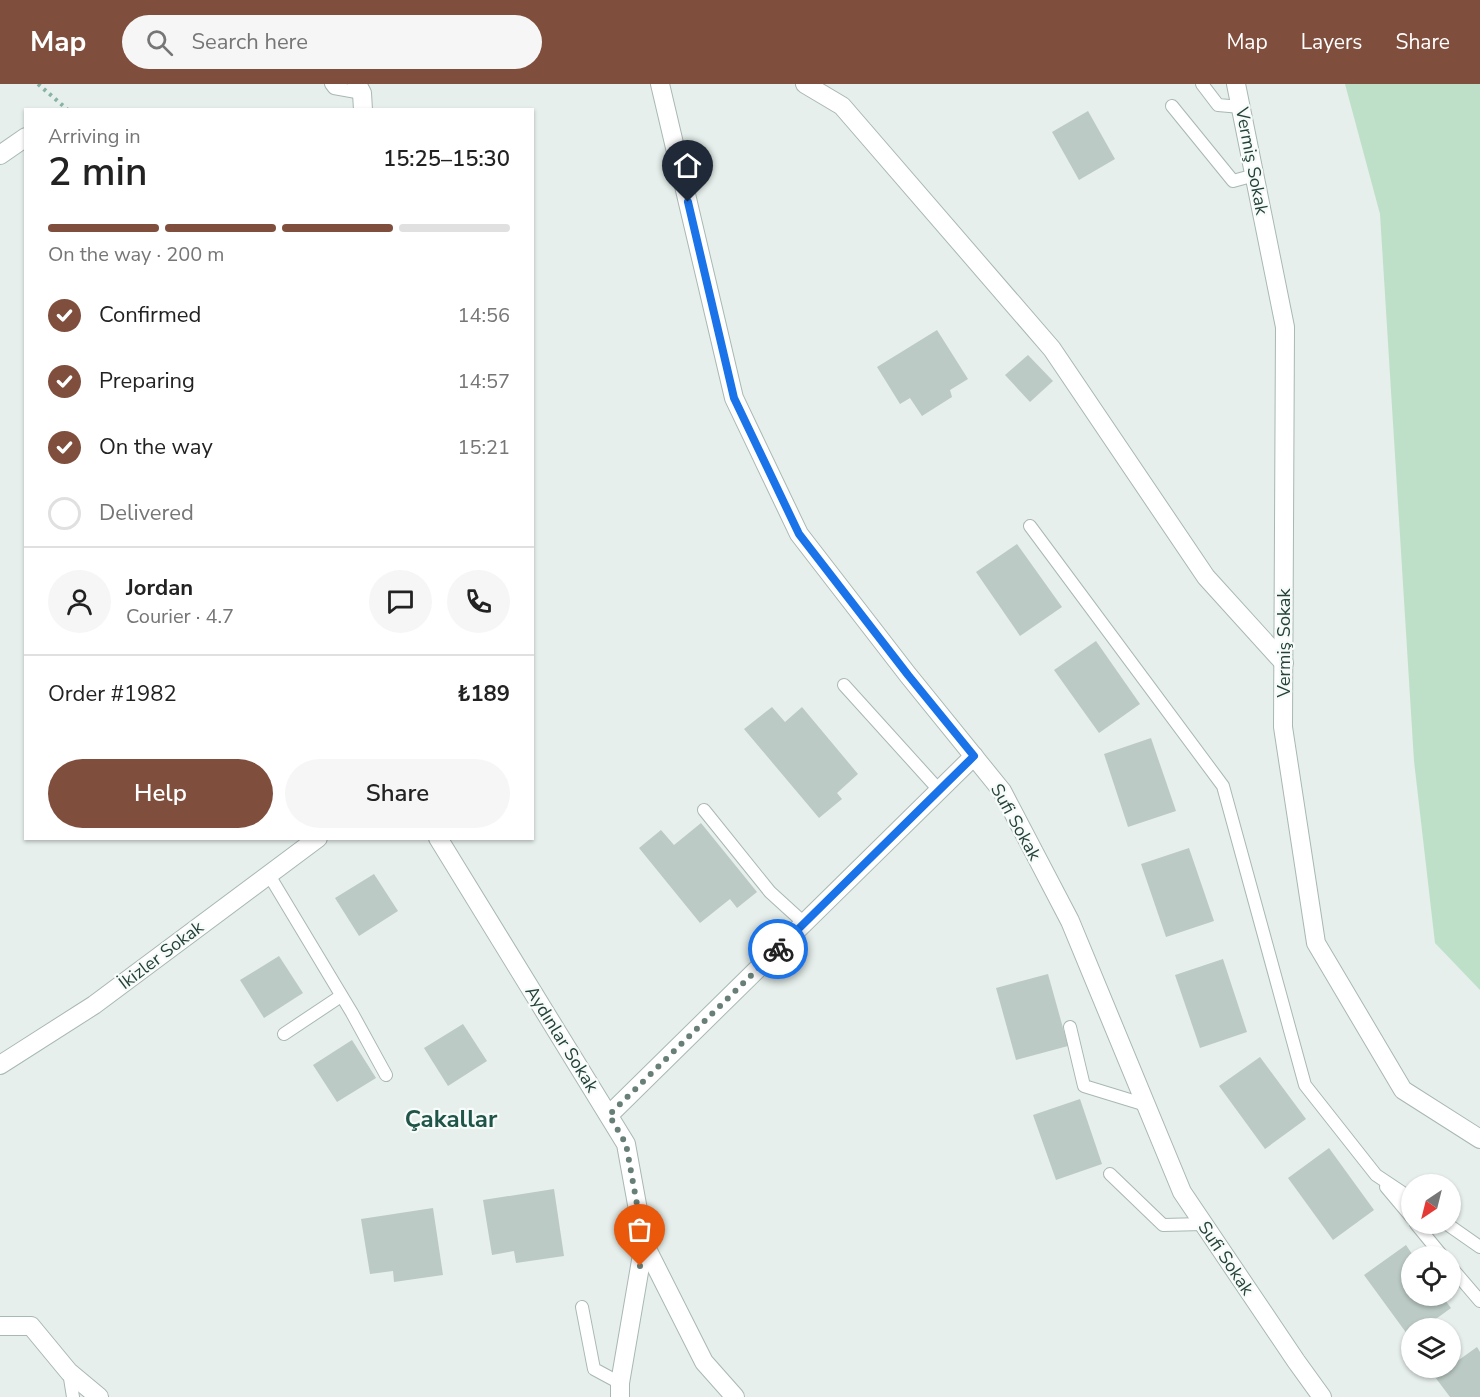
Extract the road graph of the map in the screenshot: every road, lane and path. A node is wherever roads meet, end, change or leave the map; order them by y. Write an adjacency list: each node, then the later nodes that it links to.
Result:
1 (38, 84): 10 (path)
2 (331, 84): 7 (lane)
3 (660, 84): 17 (street, Sufi Sokak)
4 (805, 84): 15 (street)
5 (1202, 84): 9 (lane)
6 (1236, 84): 9 (street, Vermiş Sokak)
7 (361, 95)
8 (1172, 106): 13 (lane)
9 (1241, 107): 13 (street, Vermiş Sokak)
10 (66, 108)
11 (24, 138): 12 (street)
12 (0, 156)
13 (1255, 175): 15 (street, Vermiş Sokak)
14 (1030, 526): 33 (lane)
15 (1284, 663): 31 (street, Vermiş Sokak)
16 (844, 686): 18 (lane)
17 (974, 756): 18 (street); 29 (street, Sufi Sokak)
18 (939, 790): 23 (street)
19 (704, 810): 23 (lane)
20 (315, 840): 22 (street, İkizler Sokak)
21 (439, 840): 30 (street, Aydınlar Sokak)
22 (269, 875): 24 (lane); 27 (street, İkizler Sokak)
23 (804, 923): 30 (street)
24 (341, 996): 26 (lane); 28 (lane)
25 (1070, 1027): 29 (lane)
26 (284, 1034)
27 (0, 1065)
28 (386, 1075)
29 (1146, 1105): 36 (street, Sufi Sokak)
30 (609, 1115): 39 (street, Aydınlar Sokak)
31 (1480, 1139)
32 (1110, 1174): 36 (lane)
33 (1376, 1175): 34 (lane); 35 (lane)
34 (1401, 1192)
35 (1401, 1205)
36 (1203, 1224): 51 (street, Sufi Sokak)
37 (1424, 1234): 40 (lane)
38 (1461, 1234): 41 (lane)
39 (644, 1243): 47 (street, Aydınlar Sokak); 50 (street)
40 (1434, 1246)
41 (1480, 1247)
42 (1461, 1279): 43 (lane)
43 (1480, 1301)
44 (582, 1308): 47 (lane)
45 (0, 1326): 46 (street)
46 (69, 1372): 48 (lane); 49 (street)
47 (620, 1390)
48 (73, 1397)
49 (99, 1397)
50 (735, 1397)
51 (1322, 1397)

